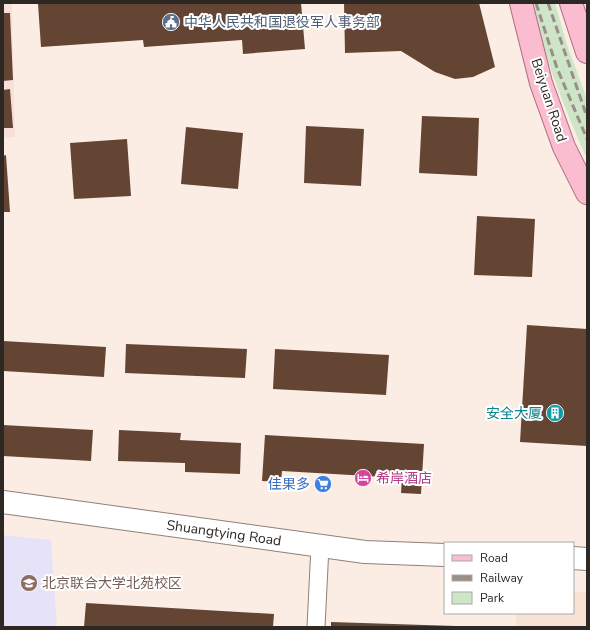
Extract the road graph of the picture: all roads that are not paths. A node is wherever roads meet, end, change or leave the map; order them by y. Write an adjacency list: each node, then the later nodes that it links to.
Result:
1 (520, 3): 4 (main road, Beiyuan Road)
2 (571, 3): 3 (main road)
3 (587, 52)
4 (587, 193)
5 (3, 502): 6 (street, Shuangtying Road)
6 (320, 546): 7 (street, Shuangtying Road); 12 (street)
7 (444, 555)
8 (574, 558): 9 (street)
9 (587, 558)
10 (307, 599): 11 (street)
11 (306, 627)
12 (316, 627)

